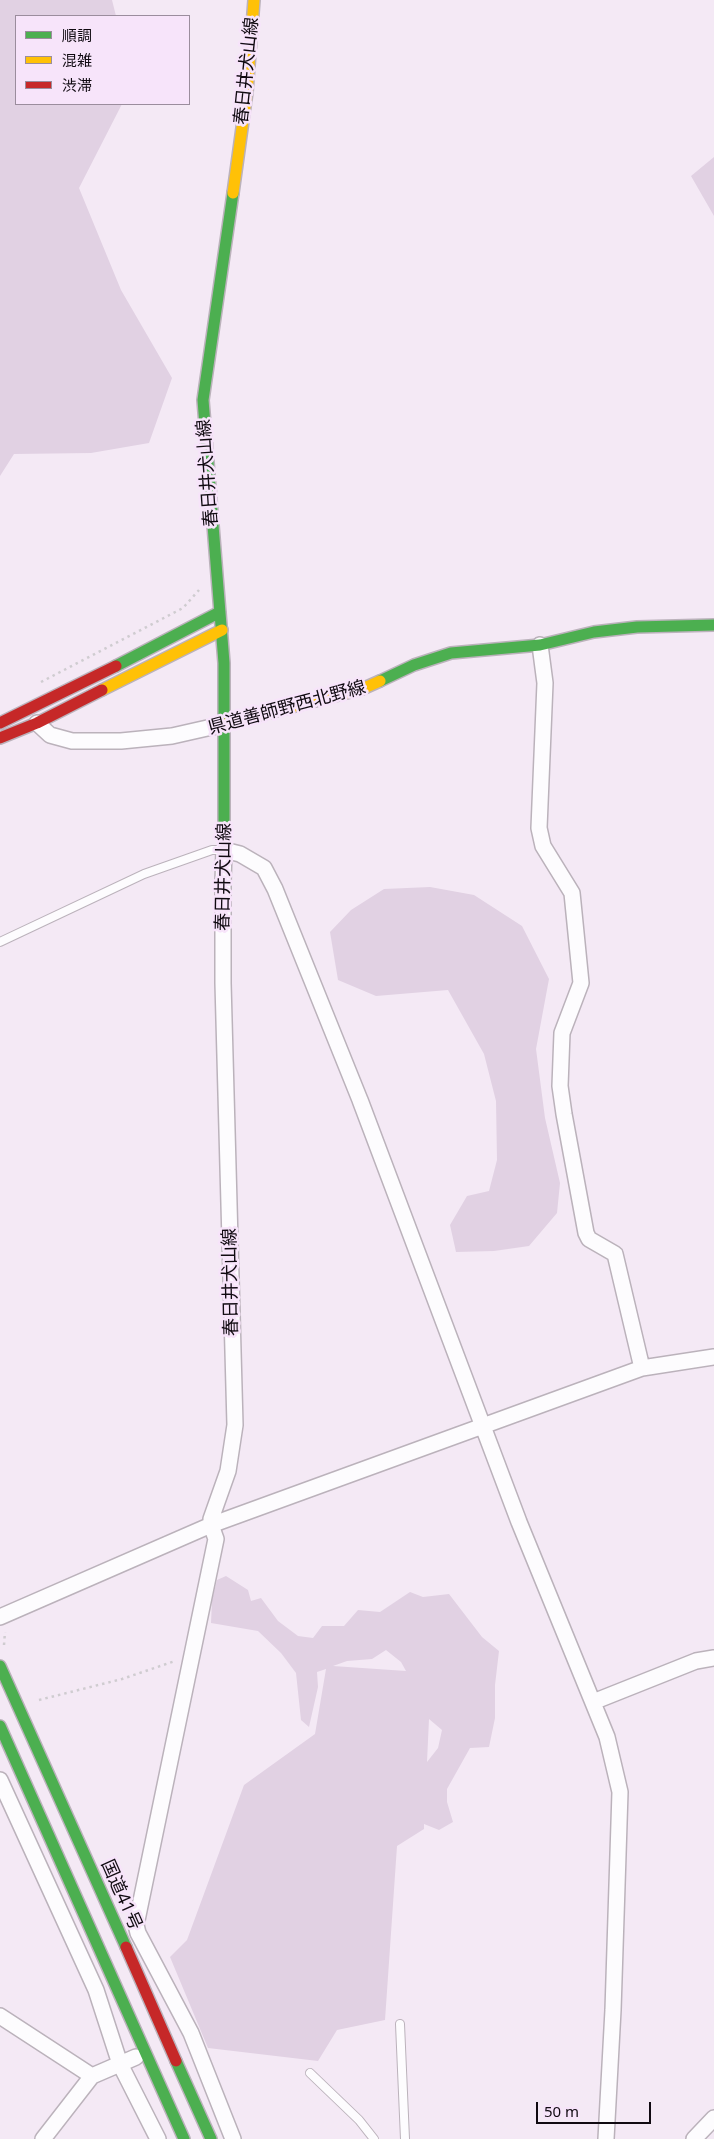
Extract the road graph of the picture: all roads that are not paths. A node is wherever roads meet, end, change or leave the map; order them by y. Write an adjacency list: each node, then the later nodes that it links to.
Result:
1 (254, 0): 2 (main road, 春日井犬山線)
2 (220, 612): 4 (main road, 春日井犬山線); 6 (main road)
3 (714, 624): 5 (main road, 県道善師野西北野線)
4 (222, 630): 7 (main road); 8 (main road, 春日井犬山線)
5 (540, 645): 8 (main road, 県道善師野西北野線); 13 (street)
6 (0, 723)
7 (37, 723): 8 (street, 県道善師野西北野線); 9 (main road)
8 (225, 724): 10 (main road, 春日井犬山線)
9 (0, 738)
10 (224, 850): 11 (lane); 14 (street); 15 (street, 春日井犬山線)
11 (0, 942)
12 (714, 1357): 13 (street)
13 (642, 1368): 14 (street)
14 (483, 1426): 15 (street); 19 (street)
15 (211, 1526): 16 (street); 24 (street)
16 (0, 1617)
17 (714, 1658): 19 (street)
18 (0, 1666): 34 (main road, 国道41号)
19 (593, 1702): 38 (street)
20 (0, 1726): 33 (main road)
21 (0, 1780): 27 (street)
22 (0, 2016): 29 (street)
23 (400, 2024): 37 (lane)
24 (191, 2033): 25 (street); 35 (street)
25 (176, 2040)
26 (136, 2057): 27 (street)
27 (120, 2064): 29 (street); 32 (street)
28 (310, 2073): 36 (lane)
29 (92, 2076): 31 (street)
30 (714, 2118): 39 (street)
31 (43, 2139)
32 (158, 2139)
33 (184, 2139)
34 (211, 2139)
35 (233, 2139)
36 (374, 2139)
37 (405, 2139)
38 (606, 2139)
39 (694, 2139)

